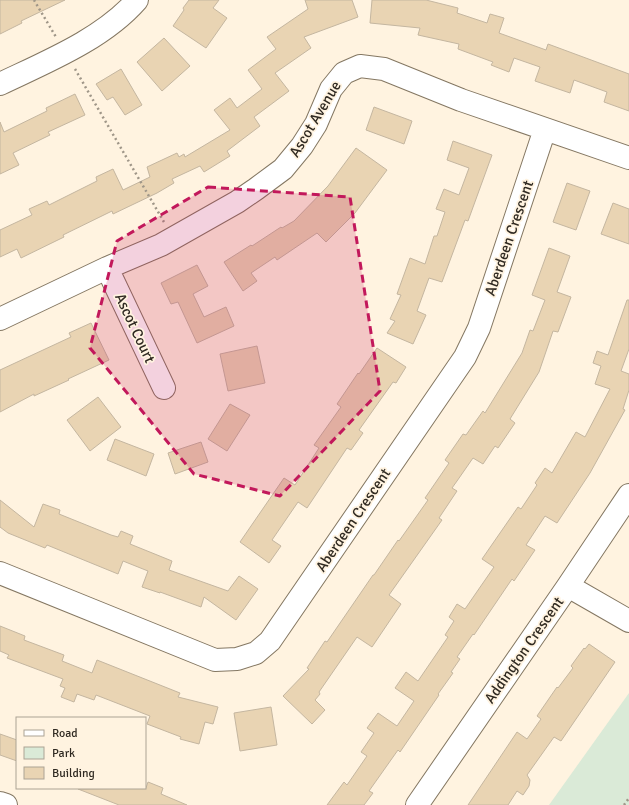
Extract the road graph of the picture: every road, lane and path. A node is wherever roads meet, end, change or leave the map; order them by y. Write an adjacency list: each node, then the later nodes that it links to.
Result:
1 (34, 0): 3 (path)
2 (137, 0): 3 (street)
3 (66, 52): 4 (street); 7 (path)
4 (0, 84)
5 (545, 129): 6 (street, Ascot Avenue); 7 (street, Ascot Avenue); 12 (street, Aberdeen Crescent)
6 (629, 158)
7 (174, 238): 8 (street, Ascot Avenue)
8 (107, 268): 9 (street, Ascot Avenue); 10 (street, Ascot Court)
9 (0, 319)
10 (164, 388)
11 (629, 495): 13 (street, Addington Crescent)
12 (0, 573)
13 (568, 586): 14 (street); 18 (street, Addington Crescent)
14 (629, 621)
15 (629, 798): 19 (path)
16 (0, 803): 17 (street)
17 (6, 805)
18 (417, 805)
19 (624, 805)

